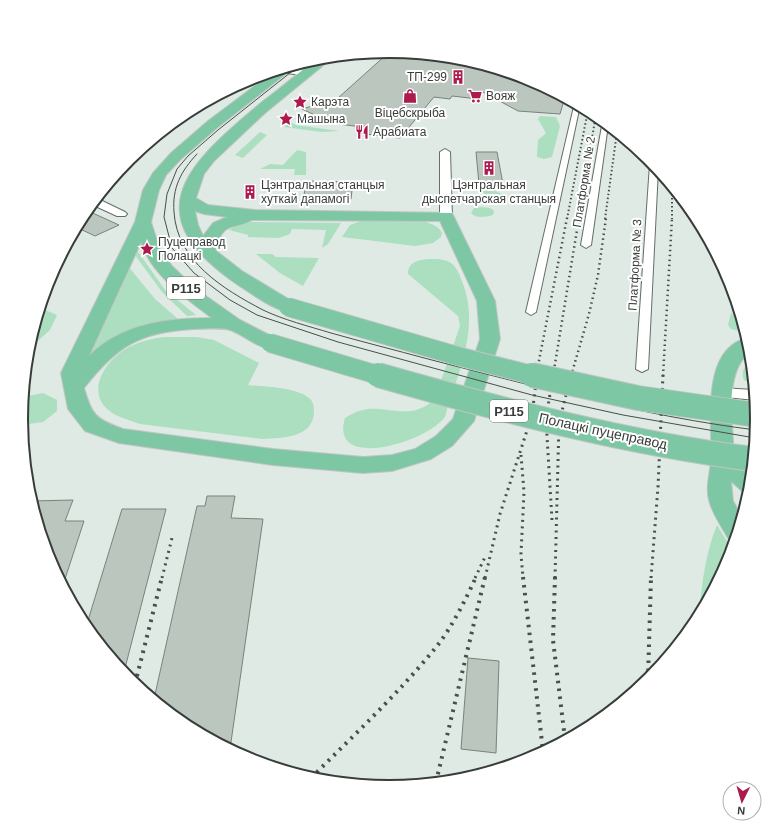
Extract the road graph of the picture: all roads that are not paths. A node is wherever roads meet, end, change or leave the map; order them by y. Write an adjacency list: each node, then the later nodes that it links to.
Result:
1 (318, 64): 3 (main road, Р115)
2 (295, 70): 3 (street)
3 (307, 73): 9 (main road, Р115)
4 (275, 76): 14 (main road, Р115)
5 (576, 109): 17 (street)
6 (604, 128): 15 (street, Платформа № 2)
7 (445, 152): 13 (street)
8 (653, 173): 20 (street, Платформа № 3)
9 (187, 200): 12 (main road); 16 (main road, Р115)
10 (99, 204): 11 (street)
11 (121, 214)
12 (255, 215): 13 (main road); 16 (main road)
13 (446, 216): 21 (main road)
14 (141, 240): 18 (main road, Р115); 21 (main road)
15 (586, 245)
16 (210, 254): 24 (main road, Р115, bridge)
17 (531, 312)
18 (233, 324): 21 (main road); 25 (main road, Полацкі пуцеправод / Р115, bridge)
19 (743, 348): 22 (main road)
20 (642, 369)
21 (73, 388)
22 (721, 393): 23 (street); 26 (main road)
23 (749, 395)
24 (750, 414)
25 (748, 458)
26 (723, 459): 27 (main road); 28 (main road)
27 (745, 480)
28 (734, 526)

